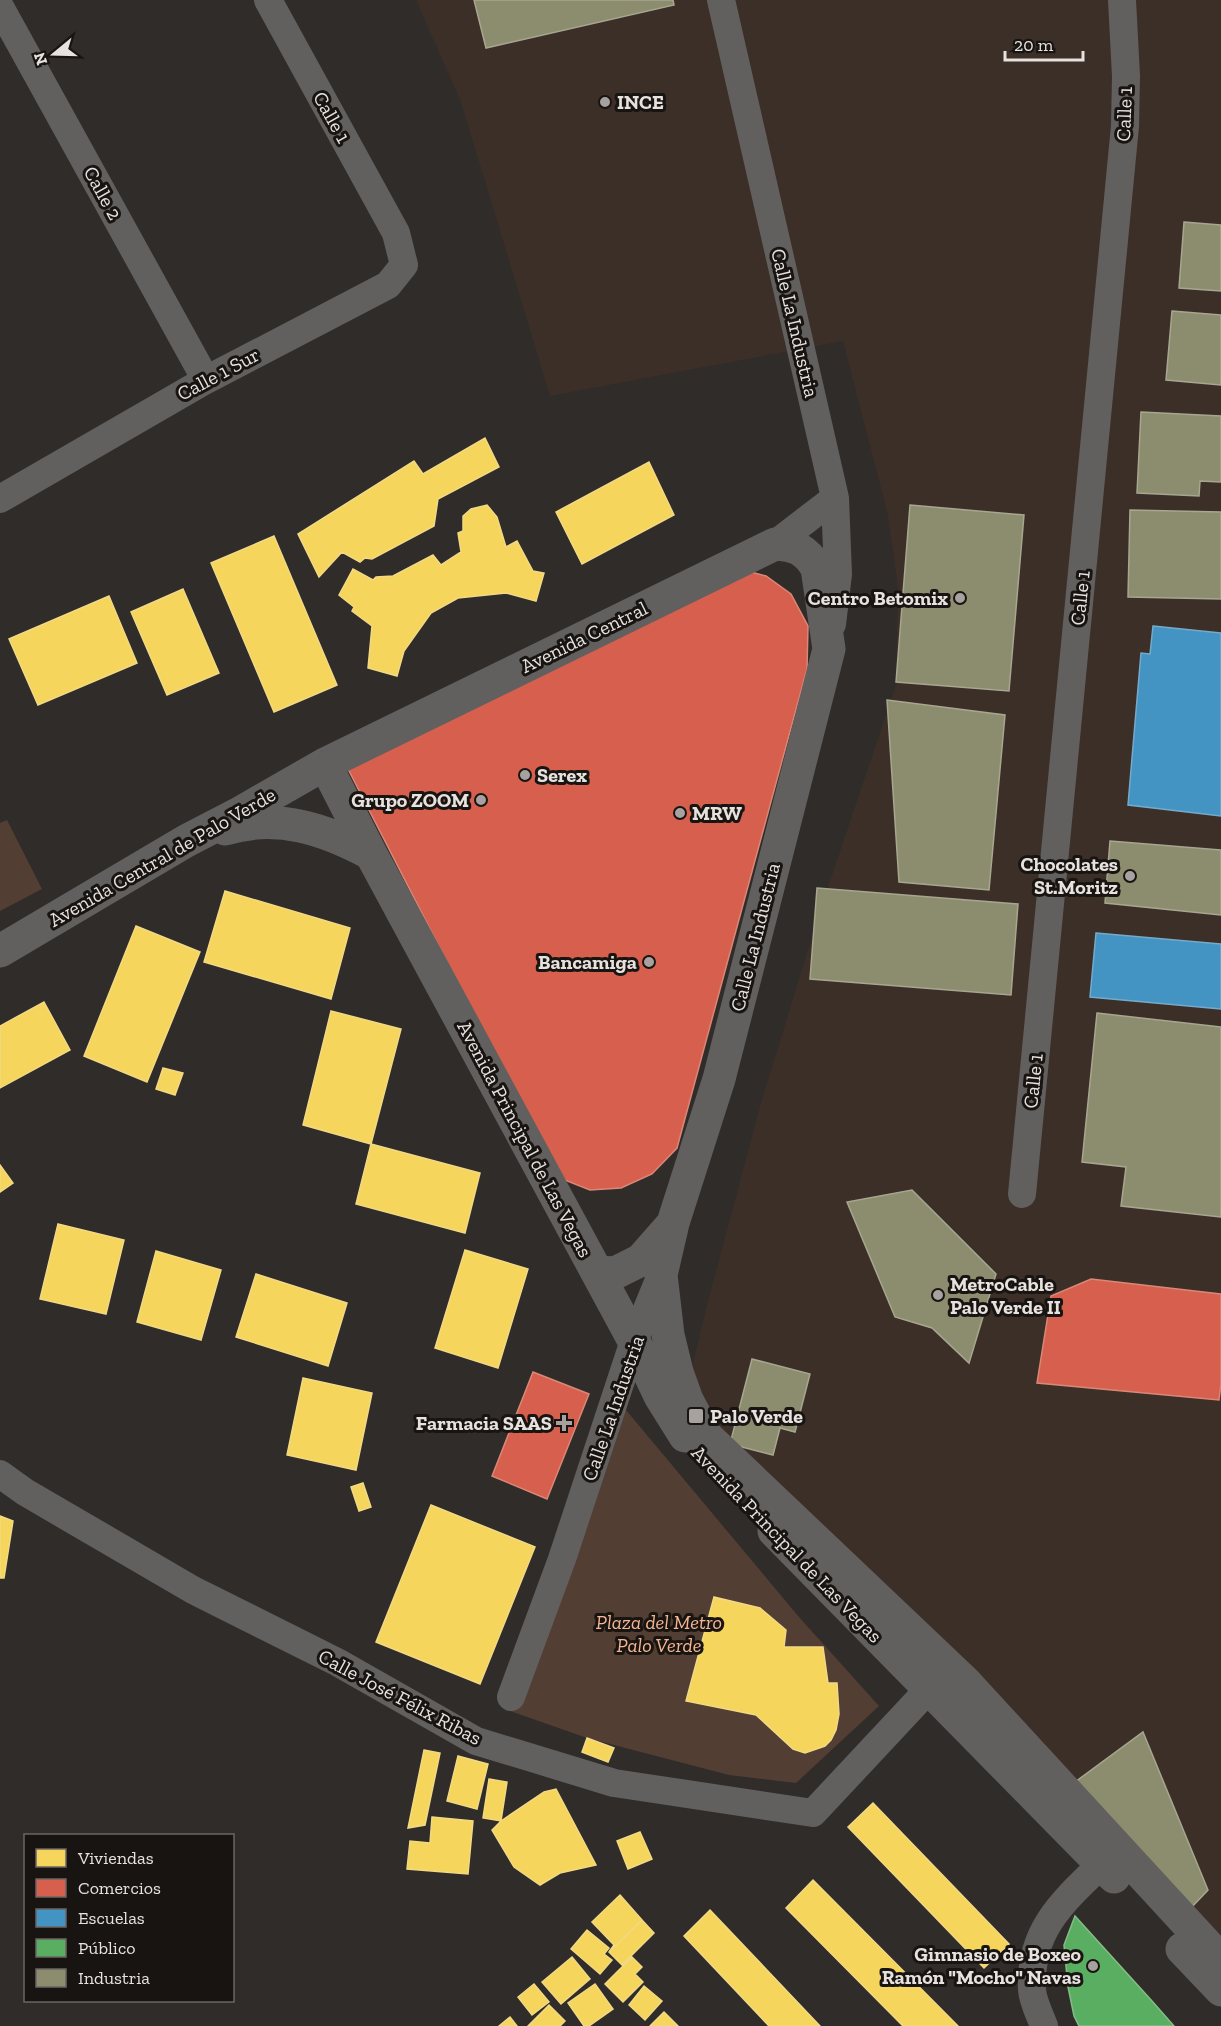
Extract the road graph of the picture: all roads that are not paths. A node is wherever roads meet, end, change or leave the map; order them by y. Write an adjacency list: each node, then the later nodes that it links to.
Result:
1 (268, 0): 5 (street, Calle 1)
2 (721, 0): 7 (street, Calle La Industria)
3 (1122, 0): 15 (street, Calle 1)
4 (0, 7): 6 (street, Calle 2)
5 (396, 233): 6 (street, Calle 1 Sur)
6 (206, 380): 8 (street, Calle 1 Sur)
7 (835, 498): 9 (street, Avenida Central); 10 (street, Calle La Industria)
8 (0, 499)
9 (775, 544): 10 (street, Calle La Industria); 11 (street, Avenida Central)
10 (829, 649): 16 (street, Calle La Industria)
11 (325, 764): 12 (street, Avenida Central de Palo Verde); 13 (street, Avenida Principal de Las Vegas)
12 (186, 841): 13 (street); 14 (street, Avenida Central de Palo Verde)
13 (371, 855): 17 (street, Avenida Principal de Las Vegas)
14 (0, 951)
15 (1022, 1194)
16 (673, 1222): 17 (street, Calle La Industria); 18 (street, Calle La Industria)
17 (597, 1272): 19 (street, Avenida Principal de Las Vegas)
18 (661, 1275): 19 (street, Calle La Industria); 21 (street, Avenida Principal de Las Vegas)
19 (634, 1341): 22 (street, Avenida Principal de Las Vegas); 23 (street, Calle La Industria)
20 (0, 1474): 22 (street, Calle José Félix Ribas)
21 (964, 1682): 22 (street); 25 (street, Avenida Principal de Las Vegas)
22 (928, 1690): 24 (street, Avenida Principal de Las Vegas)
23 (511, 1697)
24 (1102, 1864): 26 (street, Avenida Principal de Las Vegas); 27 (street)
25 (1221, 1960)
26 (1221, 1990)
27 (1044, 2026)

